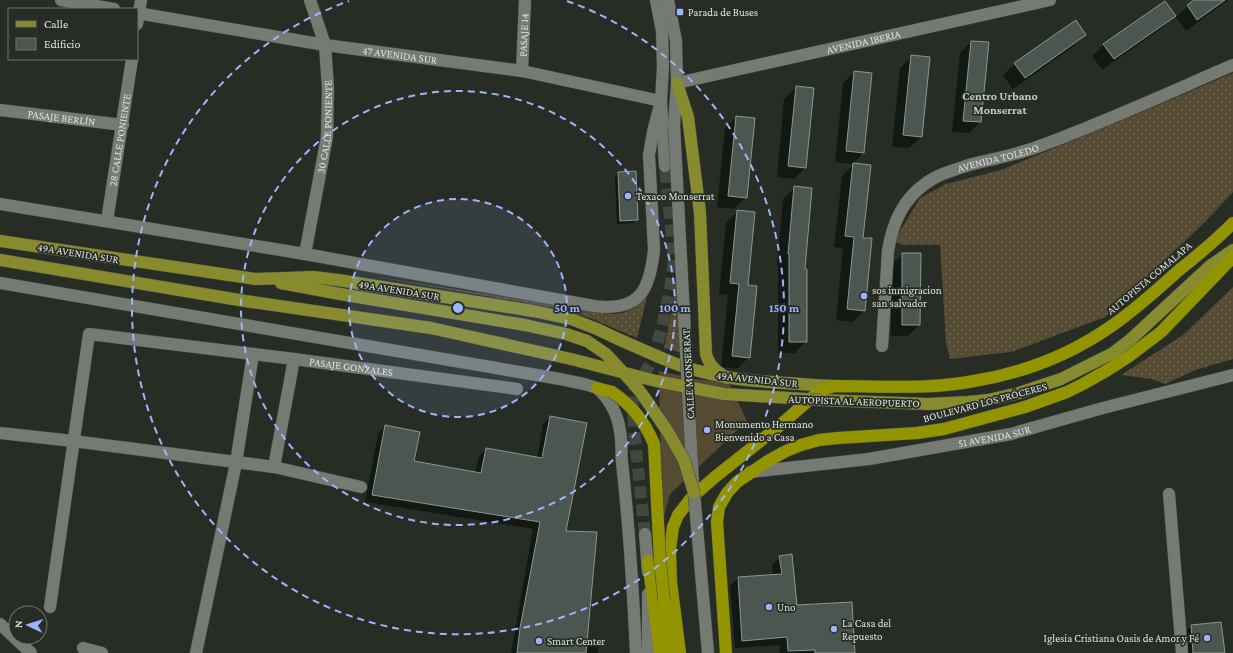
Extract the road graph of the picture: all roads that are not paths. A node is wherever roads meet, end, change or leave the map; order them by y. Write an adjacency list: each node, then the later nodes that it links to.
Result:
1 (61, 0): 8 (street)
2 (141, 0): 9 (street)
3 (310, 0): 10 (street, 30 CALLE PONIENTE)
4 (525, 0): 13 (street, PASAJE 14)
5 (656, 0): 15 (street)
6 (668, 0): 14 (street, CALLE MONSERRAT)
7 (1050, 0): 14 (street, AVENIDA IBERIA)
8 (108, 8)
9 (138, 17): 10 (street, 47 AVENIDA SUR)
10 (324, 45): 13 (street, 47 AVENIDA SUR); 24 (street, 30 CALLE PONIENTE)
11 (132, 60): 17 (street, 28 CALLE PONIENTE)
12 (1233, 65): 29 (street, AVENIDA TOLEDO)
13 (522, 71): 15 (street, 47 AVENIDA SUR)
14 (677, 83): 33 (main road); 44 (street, CALLE MONSERRAT, bridge)
15 (661, 101): 18 (street); 24 (street, 49A AVENIDA SUR)
16 (0, 110): 17 (street, PASAJE BERLÍN)
17 (123, 125): 20 (street, 28 CALLE PONIENTE)
18 (665, 166)
19 (0, 204): 20 (street, 49A AVENIDA SUR)
20 (107, 221): 24 (street, 49A AVENIDA SUR)
21 (1233, 223): 35 (highway, AUTOPISTA COMALAPA)
22 (0, 241): 27 (main road, 49A AVENIDA SUR)
23 (1233, 250): 34 (main road, AUTOPISTA AL AEROPUERTO, bridge)
24 (305, 254)
25 (1233, 257): 42 (highway, BOULEVARD LOS PRÓCERES)
26 (0, 260): 34 (main road, 49A AVENIDA SUR, bridge)
27 (256, 279): 33 (main road, 49A AVENIDA SUR, bridge); 44 (main road, bridge)
28 (0, 283): 36 (street)
29 (882, 346)
30 (253, 354): 31 (street); 39 (street); 40 (street)
31 (294, 359): 37 (street, PASAJE GONZALES); 41 (street, PASAJE GONZALES)
32 (1233, 375): 42 (street, 51 AVENIDA SUR)
33 (727, 378): 35 (main road, 49A AVENIDA SUR)
34 (668, 384)
35 (835, 386): 58 (highway)
36 (597, 388): 54 (street); 57 (highway, bridge)
37 (517, 389)
38 (0, 433): 39 (street)
39 (73, 440): 40 (street); 48 (street)
40 (236, 463): 41 (street); 53 (street)
41 (274, 467): 43 (street)
42 (750, 472): 60 (highway, BOULEVARD LOS PRÓCERES)
43 (361, 487)
44 (694, 493): 59 (street, CALLE MONSERRAT, bridge)
45 (1169, 494): 61 (street)
46 (645, 534): 47 (street)
47 (648, 561): 55 (street); 56 (highway)
48 (50, 607)
49 (0, 624): 51 (street)
50 (83, 648): 52 (street)
51 (31, 653)
52 (102, 653)
53 (196, 653)
54 (636, 653)
55 (648, 653)
56 (660, 653)
57 (672, 653)
58 (680, 653)
59 (708, 653)
60 (726, 653)
61 (1182, 653)

